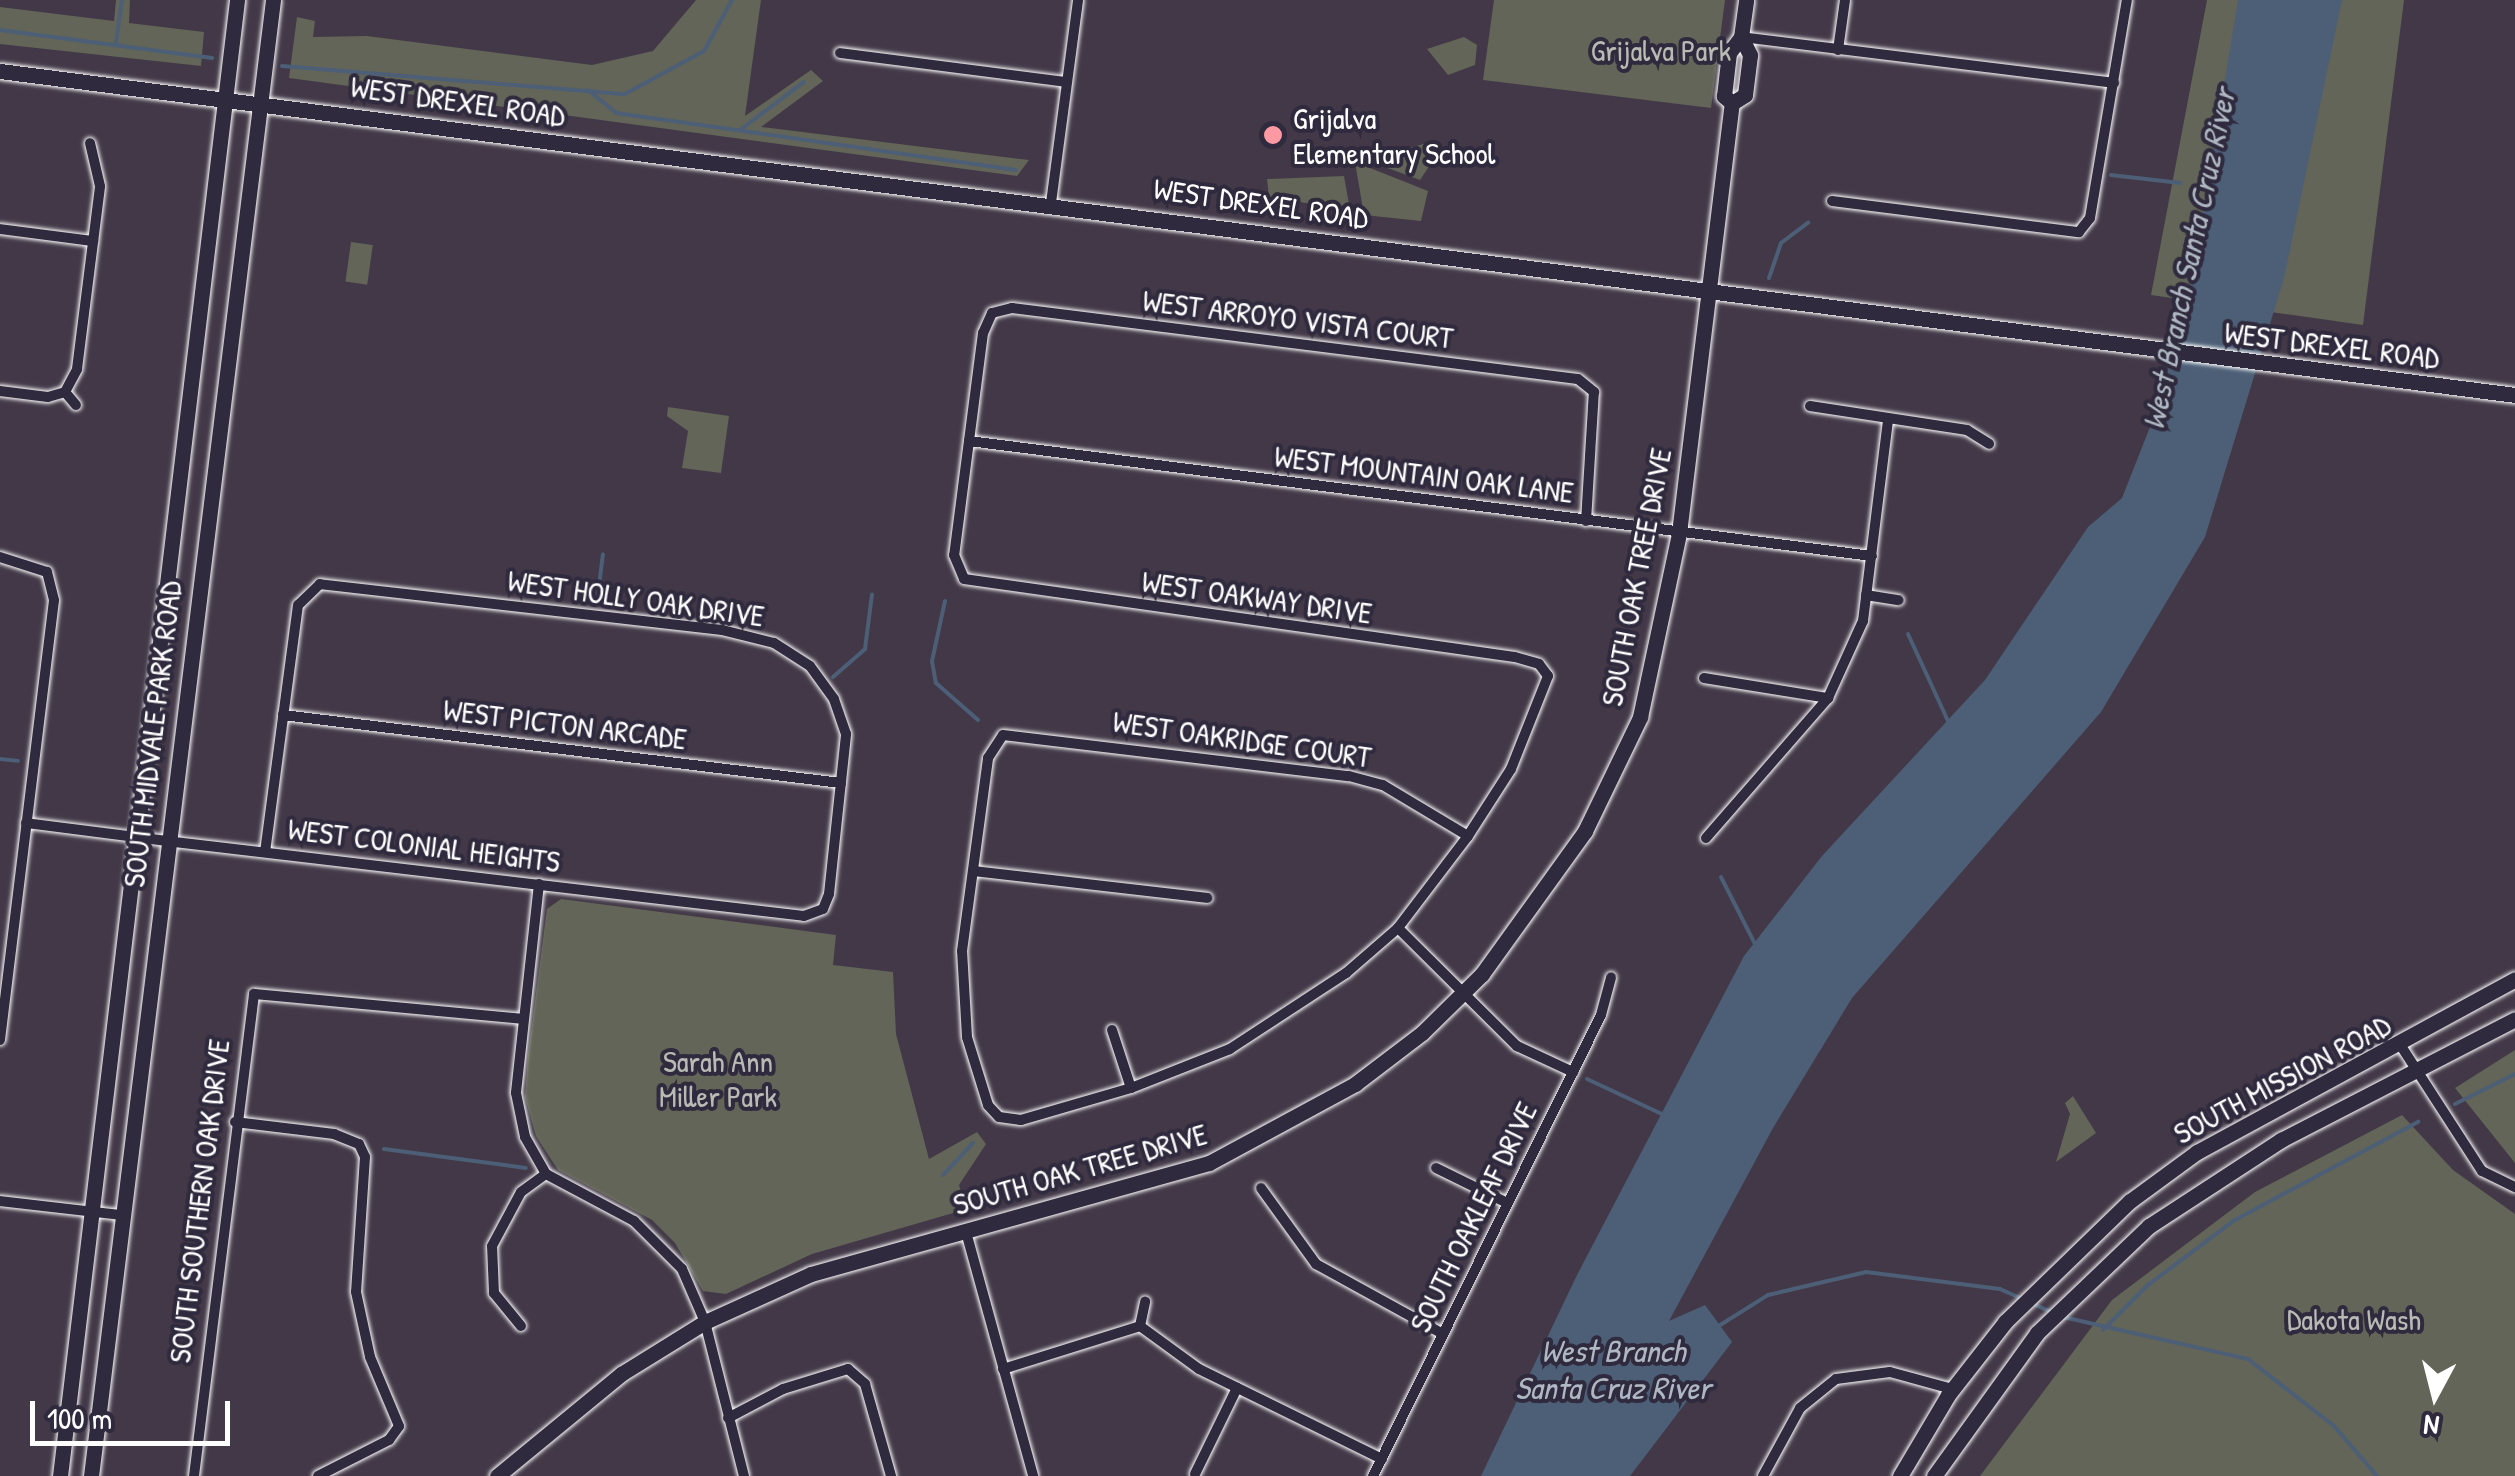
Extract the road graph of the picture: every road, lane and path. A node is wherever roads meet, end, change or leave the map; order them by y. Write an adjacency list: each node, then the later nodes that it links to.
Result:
1 (238, 0): 13 (street, SOUTH MIDVALE PARK ROAD)
2 (272, 0): 14 (street, SOUTH MIDVALE PARK ROAD)
3 (1078, 0): 11 (street)
4 (1746, 0): 7 (street, SOUTH OAK TREE DRIVE)
5 (1845, 0): 8 (street)
6 (2128, 0): 12 (street)
7 (1740, 37): 8 (street); 20 (street, SOUTH OAK TREE DRIVE)
8 (1838, 50): 12 (street)
9 (840, 53): 11 (street)
10 (0, 71): 13 (street, WEST DREXEL ROAD)
11 (1066, 82): 17 (street)
12 (2114, 84): 16 (street)
13 (225, 100): 14 (street, WEST DREXEL ROAD); 47 (street, SOUTH MIDVALE PARK ROAD)
14 (260, 102): 17 (street, WEST DREXEL ROAD); 49 (street, SOUTH MIDVALE PARK ROAD)
15 (90, 143): 19 (street)
16 (1832, 201)
17 (1051, 203): 20 (street, WEST DREXEL ROAD)
18 (0, 229): 19 (street)
19 (93, 241): 23 (street)
20 (1708, 290): 25 (street, WEST DREXEL ROAD); 32 (street, SOUTH OAK TREE DRIVE)
21 (1604, 383): 24 (street)
22 (0, 391): 23 (street)
23 (65, 392): 26 (street)
24 (1594, 392): 29 (street, WEST ARROYO VISTA COURT); 31 (street)
25 (2515, 395)
26 (76, 405)
27 (1810, 406): 28 (street)
28 (1888, 420): 30 (street); 33 (street)
29 (970, 440): 31 (street, WEST MOUNTAIN OAK LANE); 46 (street, WEST OAKWAY DRIVE)
30 (1989, 444)
31 (1586, 521): 32 (street, WEST MOUNTAIN OAK LANE)
32 (1679, 533): 33 (street, WEST MOUNTAIN OAK LANE); 58 (street, SOUTH OAK TREE DRIVE)
33 (1872, 556): 37 (street)
34 (0, 557): 36 (street)
35 (57, 563): 36 (street)
36 (47, 572): 45 (street)
37 (1866, 595): 38 (street); 40 (street)
38 (1899, 600)
39 (1704, 678): 40 (street)
40 (1828, 698): 48 (street)
41 (283, 715): 44 (street, WEST PICTON ARCADE); 44 (street, WEST HOLLY OAK DRIVE); 50 (street)
42 (986, 731): 43 (street)
43 (997, 740): 46 (street, WEST OAKRIDGE COURT); 51 (street)
44 (841, 783): 54 (street, WEST HOLLY OAK DRIVE)
45 (26, 823): 47 (street, WEST COLONIAL HEIGHTS); 62 (street)
46 (1468, 836): 55 (street)
47 (135, 837): 49 (street, WEST COLONIAL HEIGHTS); 74 (street, SOUTH MIDVALE PARK ROAD)
48 (1706, 838)
49 (166, 841): 50 (street, WEST COLONIAL HEIGHTS); 75 (street, SOUTH MIDVALE PARK ROAD)
50 (265, 852): 52 (street, WEST COLONIAL HEIGHTS)
51 (974, 871): 53 (street); 66 (street)
52 (539, 884): 54 (street, WEST COLONIAL HEIGHTS); 59 (street)
53 (1206, 898)
54 (820, 915)
55 (1398, 928): 58 (street); 66 (street)
56 (1611, 977): 65 (street, SOUTH OAKLEAF DRIVE)
57 (2515, 979): 63 (street, SOUTH MISSION ROAD)
58 (1461, 996): 65 (street); 76 (street, SOUTH OAK TREE DRIVE)
59 (522, 1019): 67 (street, SOUTH SOUTHERN OAK DRIVE); 69 (street)
60 (2515, 1019): 64 (street, SOUTH MISSION ROAD)
61 (1112, 1030): 66 (street)
62 (0, 1037)
63 (2402, 1046): 64 (street); 84 (street, SOUTH MISSION ROAD)
64 (2418, 1071): 70 (street); 99 (street, SOUTH MISSION ROAD)
65 (1572, 1072): 73 (street, SOUTH OAKLEAF DRIVE)
66 (1131, 1088)
67 (235, 1122): 90 (street, SOUTH SOUTHERN OAK DRIVE); 91 (street)
68 (1436, 1168): 73 (street)
69 (546, 1174): 78 (street); 79 (street)
70 (2515, 1187)
71 (1262, 1188): 81 (street)
72 (0, 1201): 74 (street)
73 (1507, 1203): 81 (street, SOUTH OAKLEAF DRIVE)
74 (89, 1211): 75 (street); 88 (street, SOUTH MIDVALE PARK ROAD)
75 (120, 1215): 89 (street, SOUTH MIDVALE PARK ROAD)
76 (966, 1232): 78 (street, SOUTH OAK TREE DRIVE); 82 (street)
77 (1146, 1302): 80 (street)
78 (705, 1322): 85 (street); 92 (street, SOUTH OAK TREE DRIVE)
79 (521, 1326)
80 (1140, 1326): 82 (street); 83 (street)
81 (1442, 1334): 86 (street, SOUTH OAKLEAF DRIVE)
82 (1004, 1369): 95 (street)
83 (1237, 1388): 86 (street); 87 (street)
84 (1952, 1389): 97 (street); 98 (street, SOUTH MISSION ROAD)
85 (728, 1418): 93 (street); 94 (street)
86 (1382, 1459): 96 (street, SOUTH OAKLEAF DRIVE)
87 (1195, 1474)
88 (60, 1476)
89 (91, 1476)
90 (194, 1476)
91 (318, 1476)
92 (497, 1476)
93 (744, 1476)
94 (891, 1476)
95 (1033, 1476)
96 (1373, 1476)
97 (1764, 1476)
98 (1900, 1476)
99 (1934, 1476)

